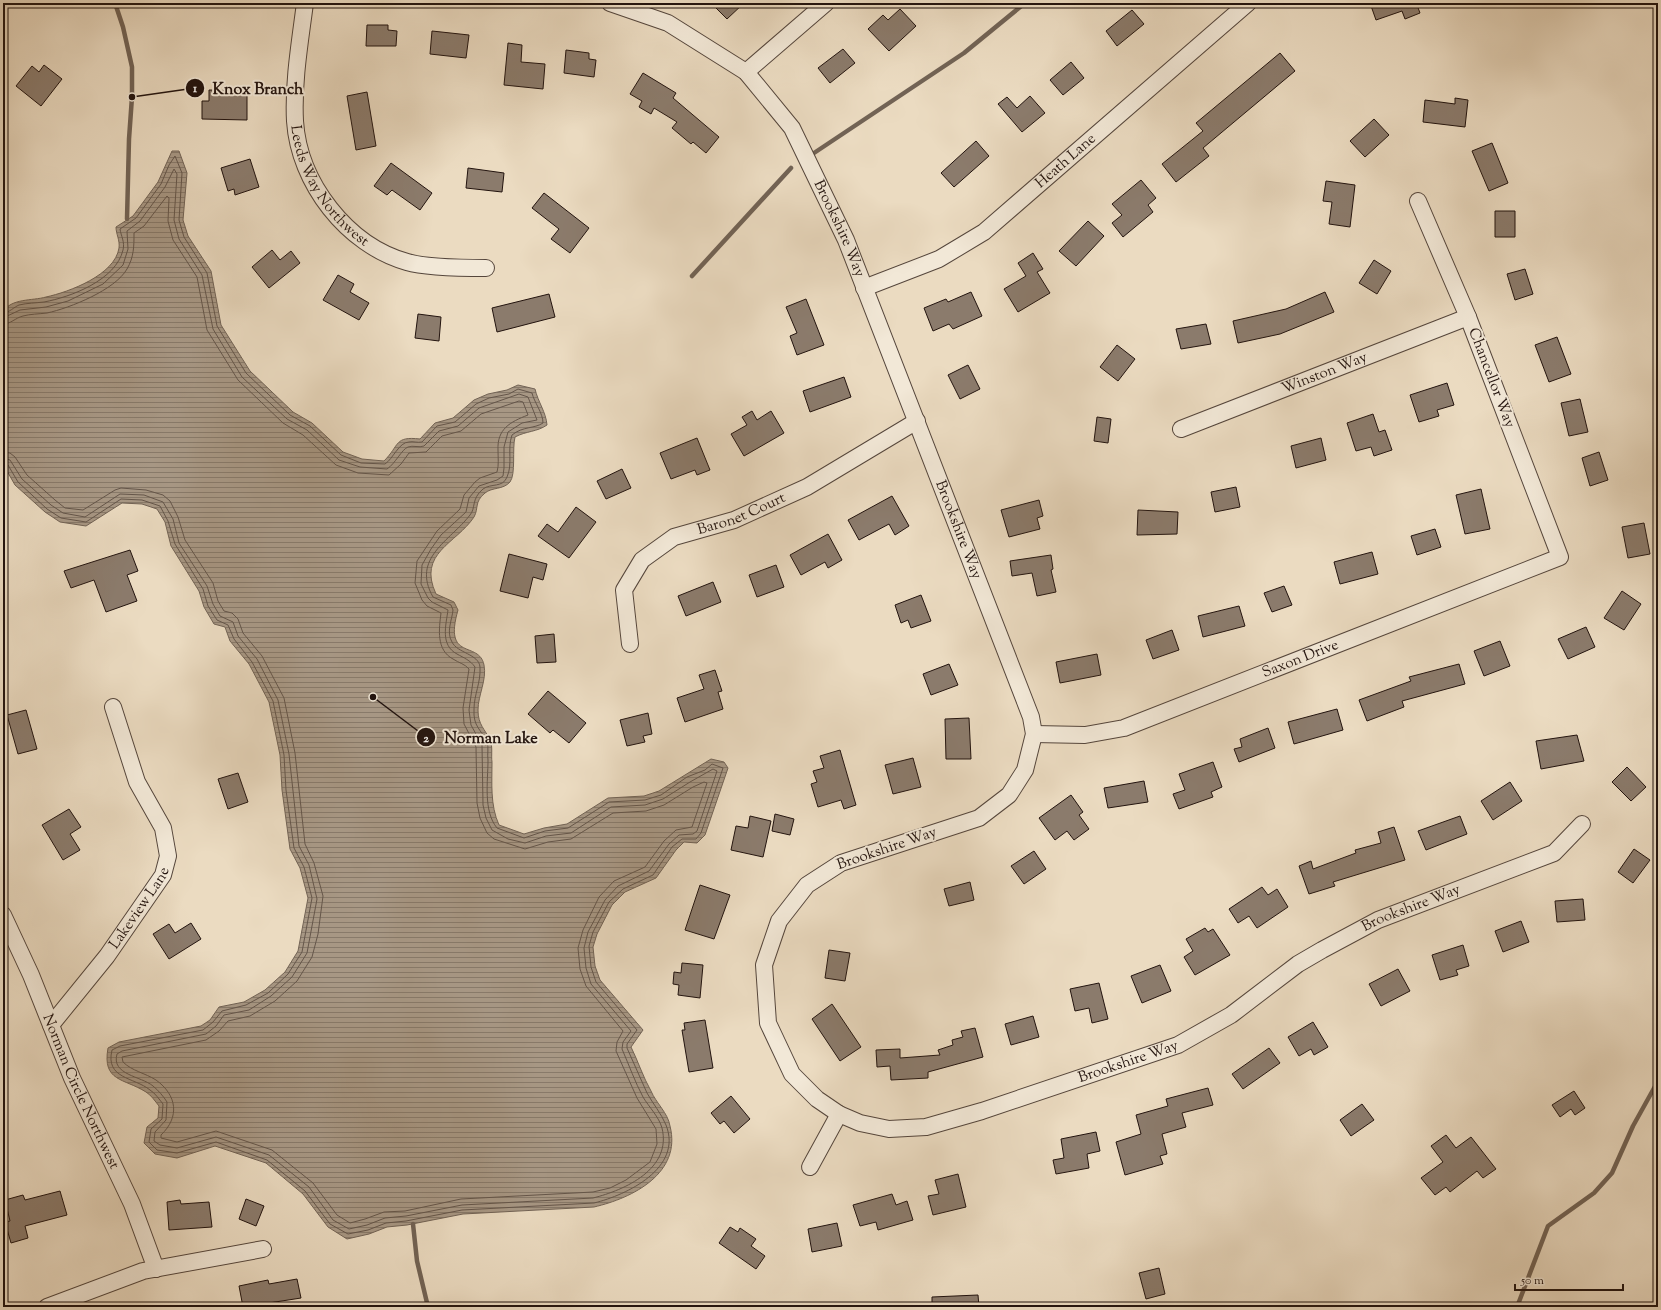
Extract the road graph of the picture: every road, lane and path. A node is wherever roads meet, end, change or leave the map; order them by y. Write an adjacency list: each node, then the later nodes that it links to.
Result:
1 (305, 3): 7 (street, Leeds Way Northwest)
2 (610, 3): 5 (street, Brookshire Way)
3 (826, 3): 5 (street)
4 (1248, 3): 8 (street, Heath Lane)
5 (746, 72): 8 (street, Brookshire Way)
6 (1418, 201): 9 (street, Chancellor Way)
7 (486, 268)
8 (864, 288): 10 (street, Brookshire Way)
9 (1468, 317): 11 (street, Winston Way); 12 (street, Chancellor Way)
10 (917, 421): 13 (street, Baronet Court); 15 (street, Brookshire Way)
11 (1181, 429)
12 (1560, 557): 15 (street, Saxon Drive)
13 (630, 644)
14 (113, 707): 18 (street, Lakeview Lane)
15 (1034, 734): 19 (street, Brookshire Way)
16 (1582, 824): 19 (street, Brookshire Way)
17 (3, 915): 18 (street, Norman Circle Northwest)
18 (51, 1025): 22 (street, Norman Circle Northwest)
19 (839, 1114): 20 (street)
20 (810, 1167)
21 (263, 1249): 22 (street)
22 (156, 1269): 23 (street)
23 (47, 1307)

